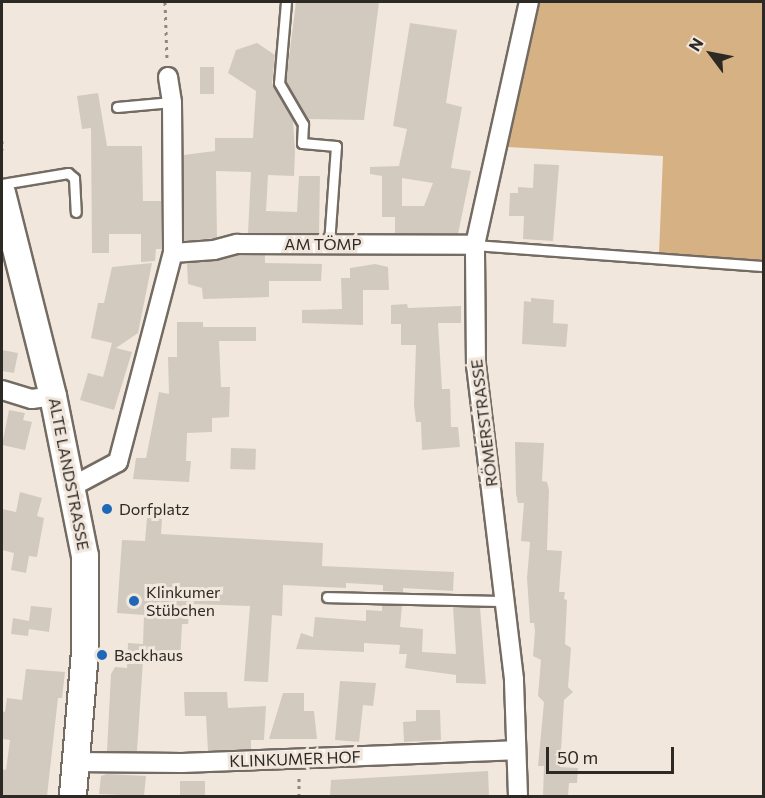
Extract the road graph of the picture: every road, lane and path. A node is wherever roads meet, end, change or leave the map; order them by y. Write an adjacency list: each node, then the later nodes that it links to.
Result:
1 (165, 2): 4 (path)
2 (286, 2): 12 (lane)
3 (529, 2): 13 (street)
4 (168, 77): 5 (street)
5 (172, 102): 6 (lane); 14 (street)
6 (117, 107)
7 (2, 141): 8 (path)
8 (2, 150)
9 (2, 184): 11 (lane)
10 (2, 193): 17 (main road, ALTE LANDSTRASSE)
11 (76, 212)
12 (329, 244): 13 (street, AM TÖMP); 14 (street, AM TÖMP)
13 (475, 245): 15 (lane, AM TÖMP); 20 (street, RÖMERSTRASSE)
14 (173, 253): 18 (street)
15 (764, 266)
16 (2, 390): 17 (street)
17 (54, 396): 18 (main road, ALTE LANDSTRASSE)
18 (73, 486): 22 (main road, ALTE LANDSTRASSE)
19 (327, 597): 20 (lane)
20 (506, 601): 21 (street, RÖMERSTRASSE)
21 (515, 750): 22 (street, KLINKUMER HOF); 24 (street, RÖMERSTRASSE)
22 (75, 762): 23 (main road, ALTE LANDSTRASSE)
23 (73, 796)
24 (518, 796)

